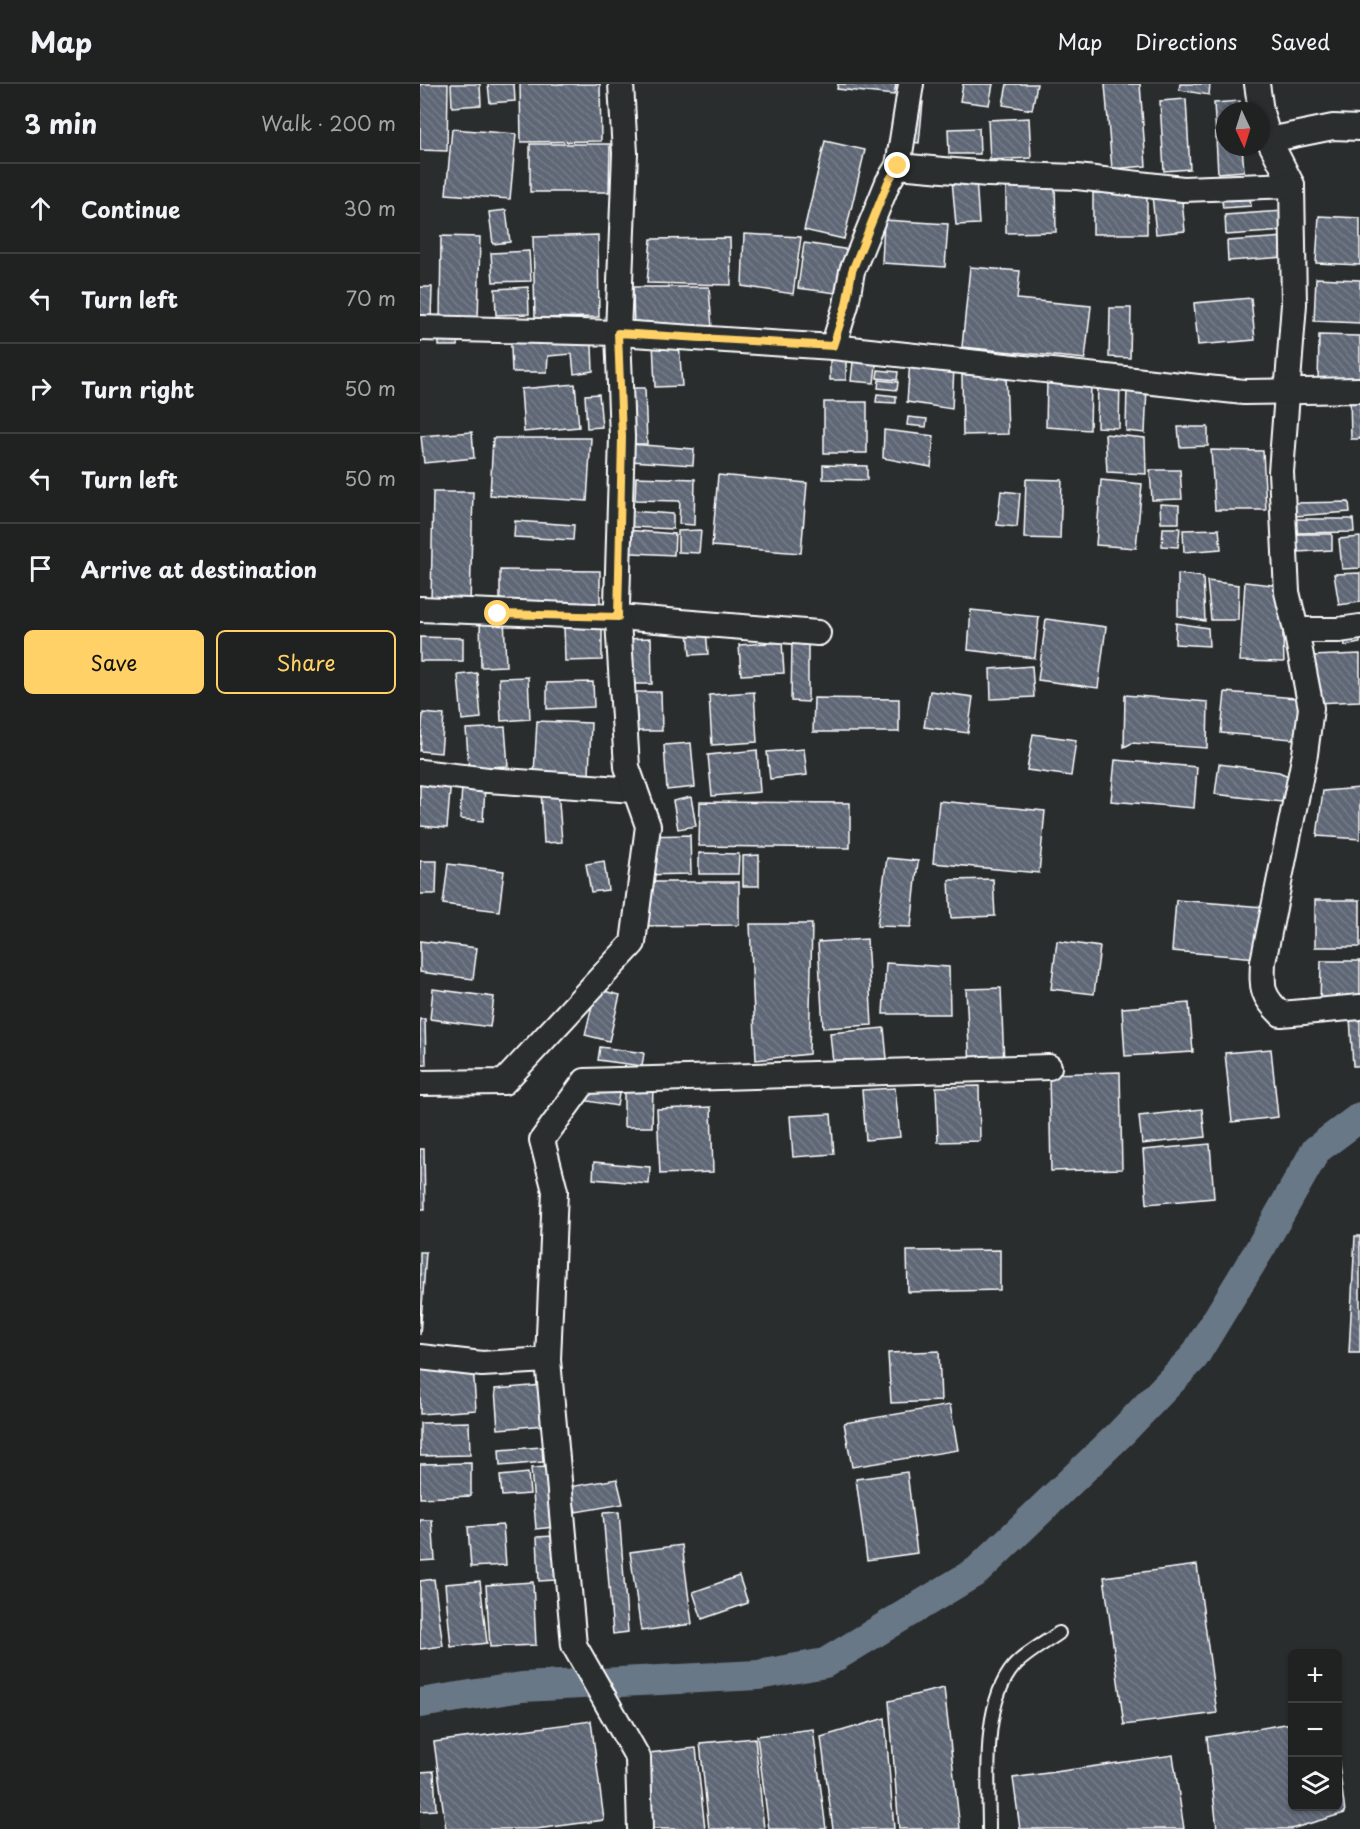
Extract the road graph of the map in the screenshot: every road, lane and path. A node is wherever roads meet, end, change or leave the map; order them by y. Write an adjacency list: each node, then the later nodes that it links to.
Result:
1 (621, 84): 11 (street)
2 (911, 84): 8 (street)
3 (1257, 84): 4 (street)
4 (1260, 102)
5 (1360, 128): 6 (street)
6 (1270, 140)
7 (1270, 142): 9 (street)
8 (898, 166): 9 (street); 12 (street)
9 (1292, 184): 14 (street)
10 (420, 328): 11 (street)
11 (618, 333): 12 (street); 16 (street)
12 (833, 346): 14 (street)
13 (1360, 390): 14 (street)
14 (1286, 392): 18 (street)
15 (420, 609): 16 (street)
16 (618, 617): 19 (street); 21 (street)
17 (1360, 627): 18 (street)
18 (1296, 630): 22 (street)
19 (818, 633)
20 (420, 772): 21 (street)
21 (635, 790): 24 (street)
22 (1360, 1007)
23 (1049, 1067): 26 (street)
24 (420, 1083)
25 (420, 1357): 26 (street)
26 (548, 1360): 28 (street)
27 (1059, 1633): 29 (lane)
28 (640, 1829)
29 (989, 1829)

